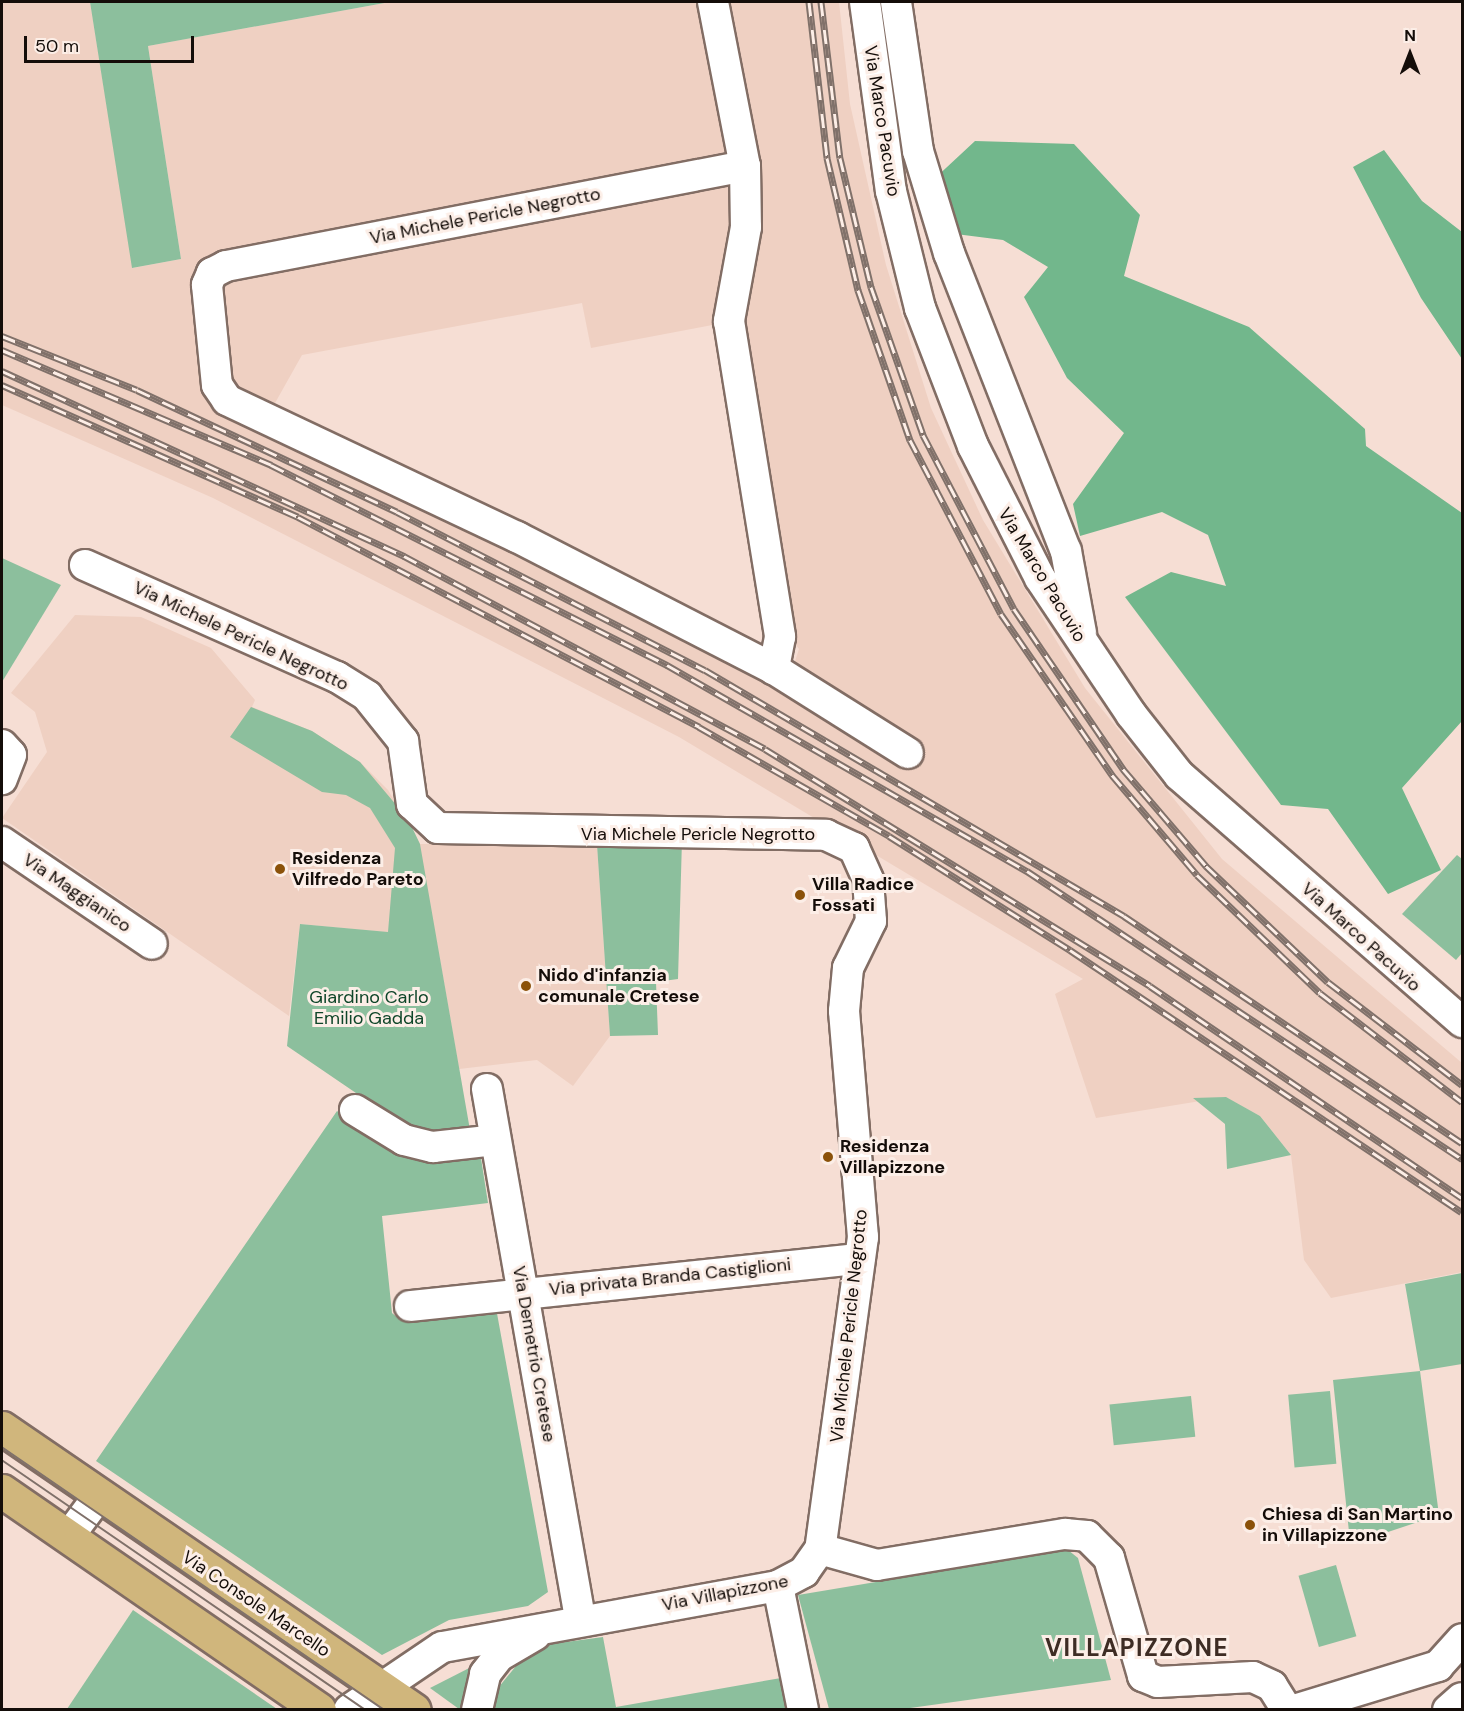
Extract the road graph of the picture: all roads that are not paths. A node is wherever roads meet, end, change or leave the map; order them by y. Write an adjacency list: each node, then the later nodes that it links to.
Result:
1 (713, 2): 4 (street)
2 (865, 2): 6 (street, Via Marco Pacuvio)
3 (896, 2): 6 (street)
4 (745, 166): 7 (street); 7 (street, Via Michele Pericle Negrotto)
5 (85, 565): 17 (street, Via Michele Pericle Negrotto)
6 (1083, 644): 13 (street, Via Marco Pacuvio)
7 (774, 669): 9 (street, Via Michele Pericle Negrotto)
8 (2, 745): 10 (street)
9 (908, 753)
10 (2, 779)
11 (2, 842): 12 (street, Via Maggianico)
12 (152, 944)
13 (1457, 1019)
14 (487, 1089): 16 (street, Via Demetrio Cretese)
15 (355, 1110): 16 (street)
16 (495, 1140): 18 (street, Via Demetrio Cretese)
17 (860, 1259): 18 (street, Via privata Branda Castiglioni); 24 (street, Via Michele Pericle Negrotto)
18 (523, 1292): 19 (street, Via privata Branda Castiglioni); 26 (street, Via Demetrio Cretese)
19 (410, 1306)
20 (2, 1428): 22 (main road, Via Console Marcello)
21 (2, 1491): 23 (main road)
22 (98, 1497): 23 (street); 28 (main road, Via Console Marcello)
23 (68, 1537): 31 (main road)
24 (820, 1549): 25 (street, Via Villapizzone); 36 (street)
25 (778, 1586): 26 (street, Via Villapizzone); 35 (street)
26 (580, 1618): 28 (street, Via Villapizzone); 34 (street)
27 (1462, 1639): 30 (street)
28 (381, 1686): 32 (street, Via Villapizzone); 33 (main road, Via Console Marcello)
29 (1462, 1698): 38 (street)
30 (1339, 1703): 37 (street)
31 (319, 1710)
32 (349, 1710)
33 (414, 1710)
34 (477, 1710)
35 (803, 1710)
36 (1287, 1710)
37 (1294, 1710)
38 (1448, 1710)

